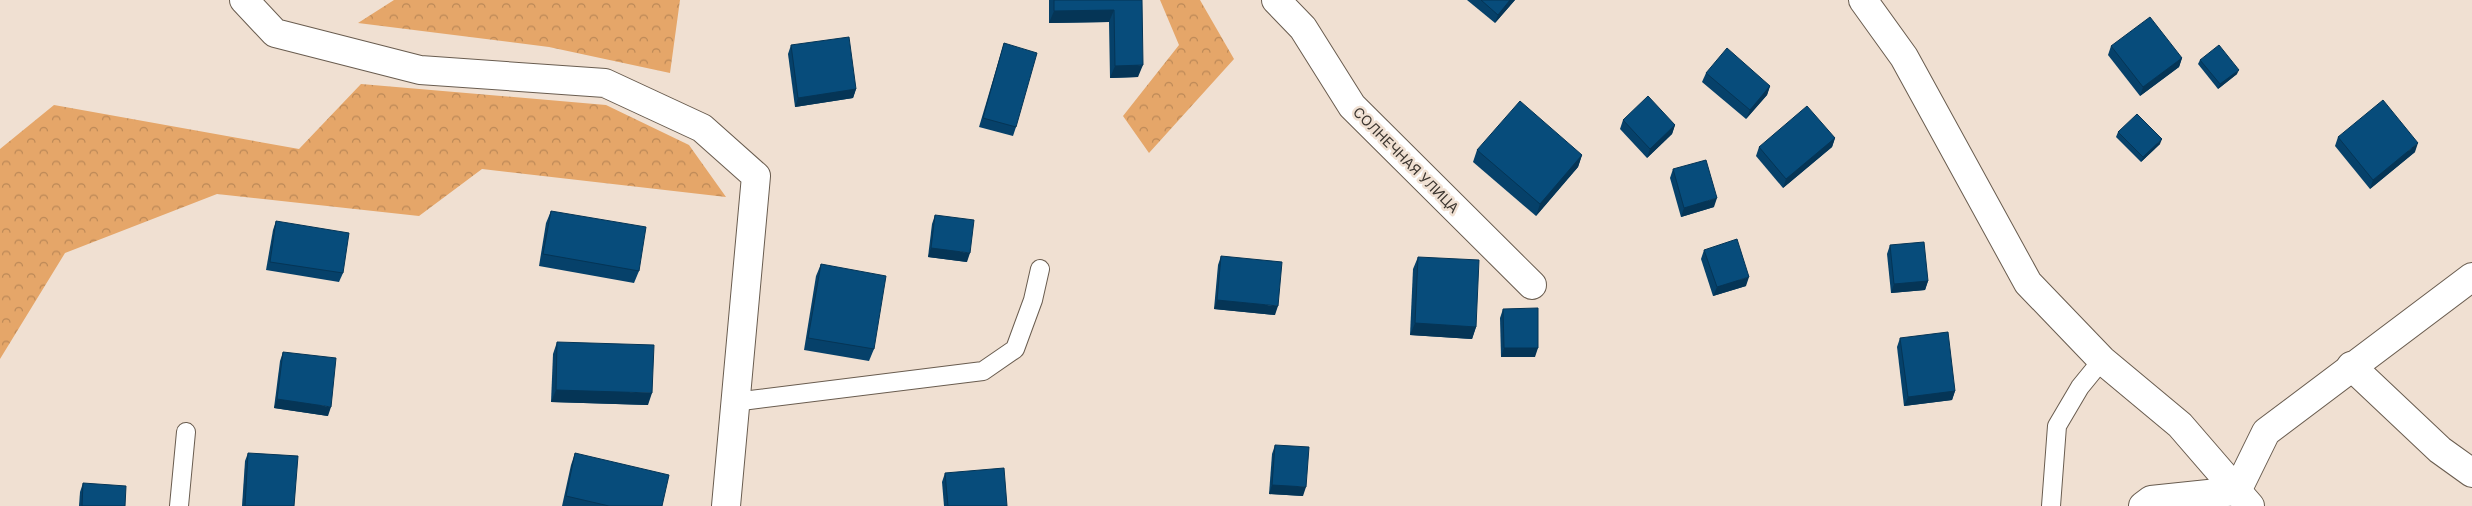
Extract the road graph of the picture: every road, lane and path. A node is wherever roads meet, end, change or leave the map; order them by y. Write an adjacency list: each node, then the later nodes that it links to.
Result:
1 (244, 0): 9 (street)
2 (1276, 0): 6 (street, СОЛНЕЧНАЯ УЛИЦА)
3 (1863, 0): 7 (street)
4 (1040, 270): 9 (lane)
5 (2472, 277): 8 (street)
6 (1532, 285)
7 (2102, 360): 12 (street); 15 (lane)
8 (2351, 366): 11 (street); 12 (street)
9 (734, 402): 14 (street)
10 (186, 432): 13 (lane)
11 (2472, 473)
12 (2244, 499): 16 (street)
13 (179, 506)
14 (726, 506)
15 (2051, 506)
16 (2143, 506)

